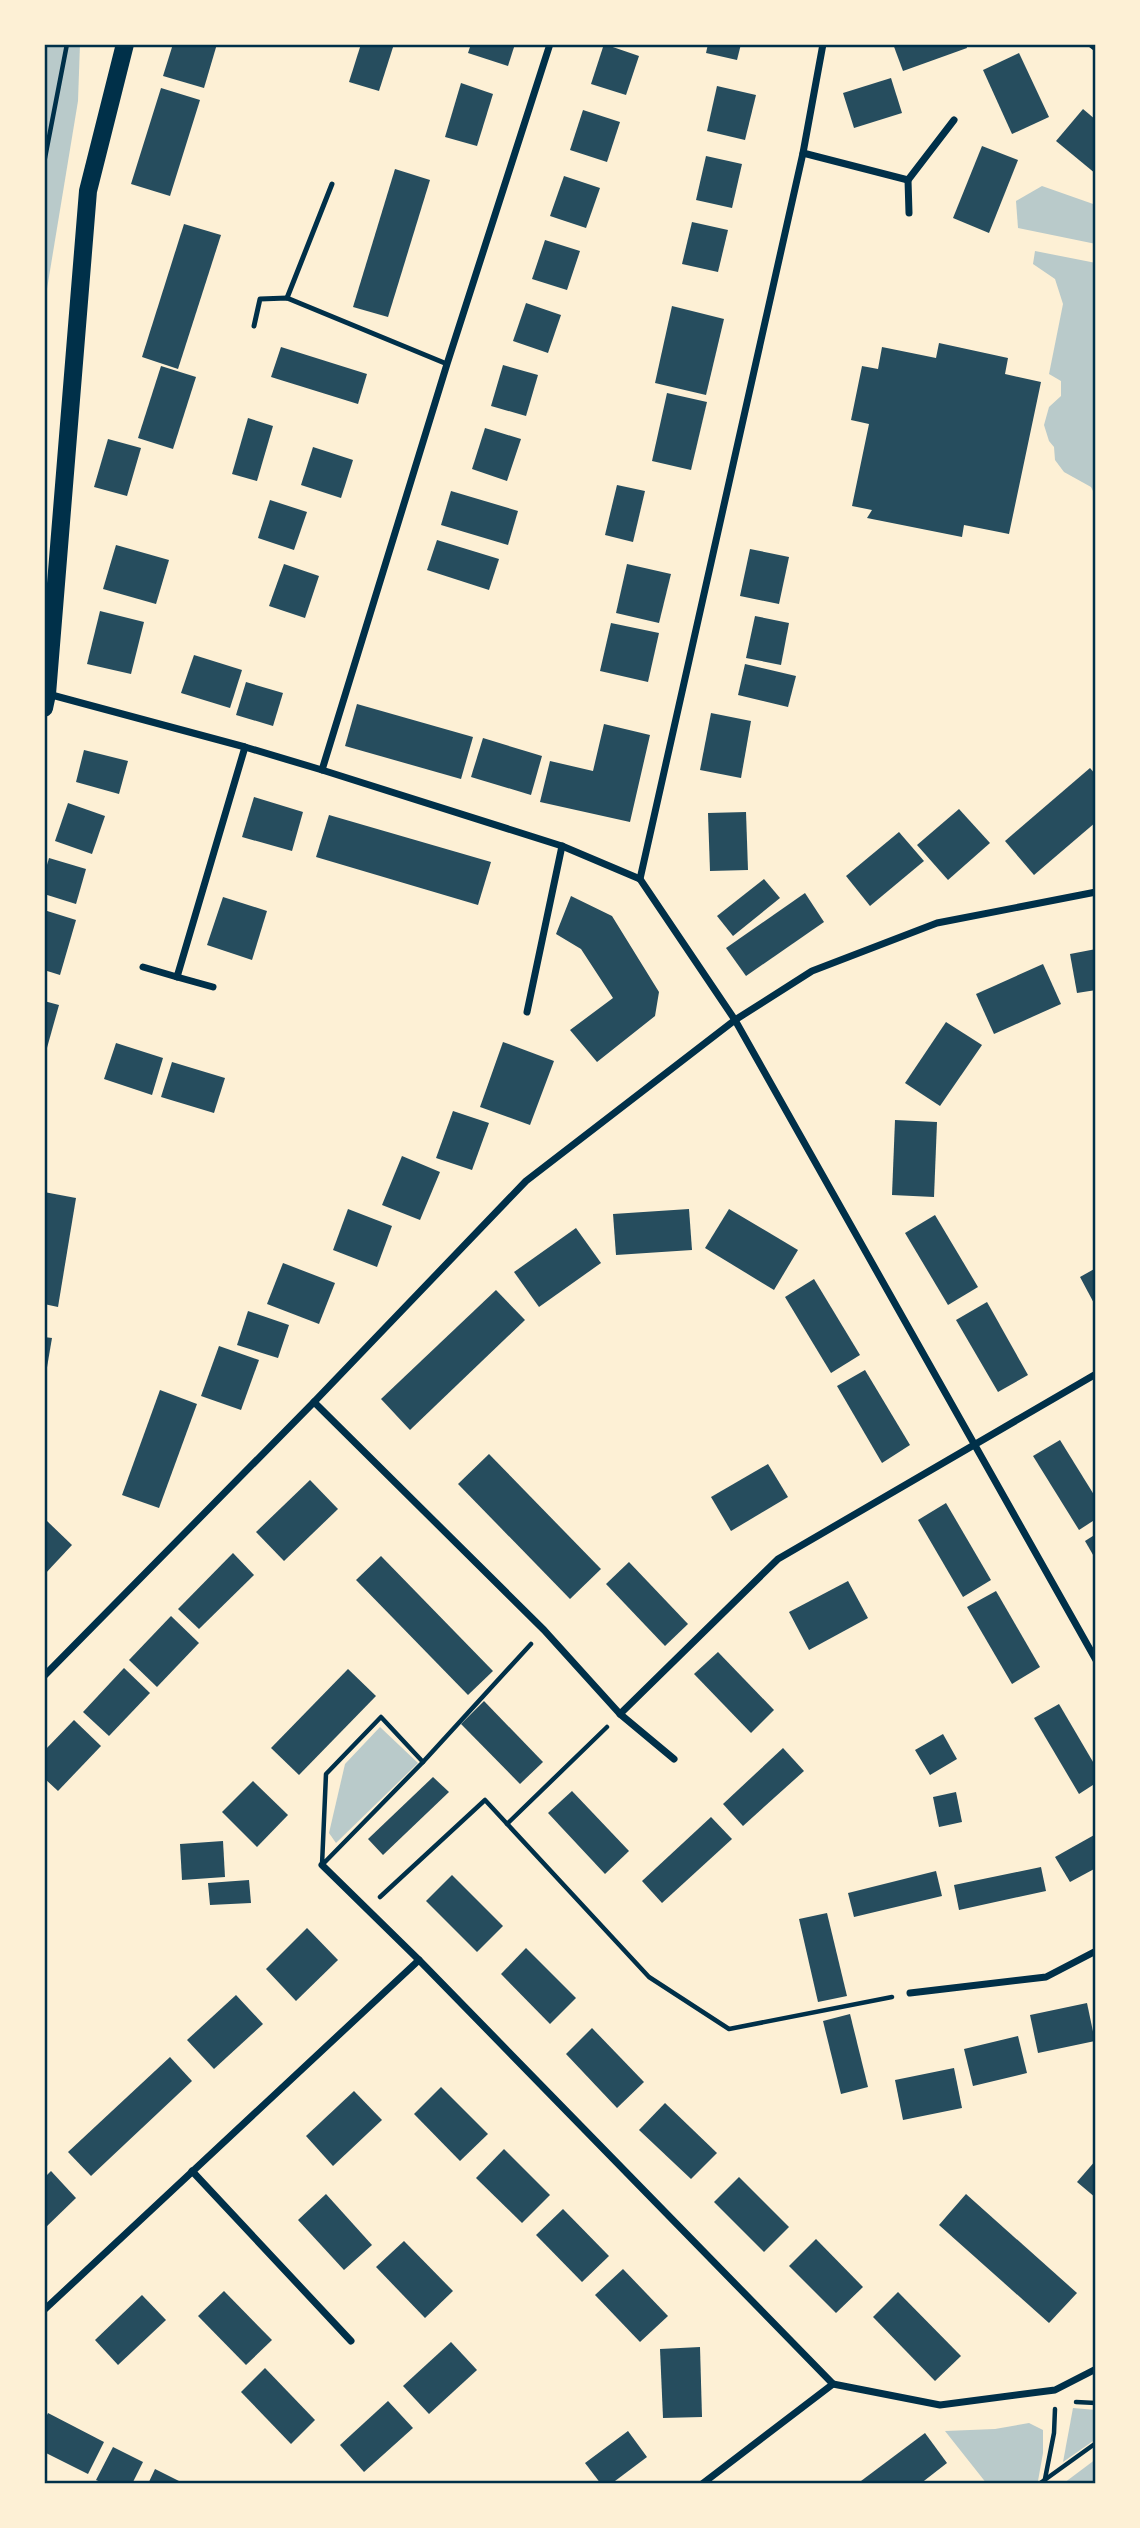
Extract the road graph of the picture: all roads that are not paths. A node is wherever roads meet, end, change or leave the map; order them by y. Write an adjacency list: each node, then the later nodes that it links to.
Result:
1 (125, 44): 14 (main road)
2 (550, 44): 13 (street)
3 (823, 44): 7 (street)
4 (1091, 44): 5 (street)
5 (1096, 48)
6 (954, 120): 8 (street)
7 (803, 153): 8 (street); 18 (street)
8 (908, 180): 10 (street)
9 (332, 184): 11 (lane)
10 (909, 213)
11 (287, 298): 12 (lane); 13 (lane)
12 (254, 326)
13 (447, 364): 16 (street)
14 (45, 701): 15 (street)
15 (245, 747): 16 (street); 21 (street)
16 (322, 770): 17 (street)
17 (562, 846): 18 (street); 23 (street)
18 (640, 879): 24 (street)
19 (1096, 892): 24 (street)
20 (143, 967): 21 (street)
21 (177, 977): 22 (street)
22 (213, 987)
23 (527, 1012)
24 (735, 1020): 26 (street); 27 (street)
25 (1096, 1374): 27 (street)
26 (314, 1402): 29 (street); 30 (street)
27 (976, 1445): 28 (street); 30 (street)
28 (1096, 1660)
29 (44, 1676)
30 (620, 1714): 31 (street)
31 (674, 1759)
32 (322, 1865): 34 (street)
33 (1096, 1951): 35 (street)
34 (419, 1960): 36 (street); 40 (street)
35 (910, 1993)
36 (192, 2171): 37 (street); 38 (street)
37 (44, 2310)
38 (351, 2341)
39 (1096, 2369): 40 (street)
40 (833, 2384): 41 (street)
41 (702, 2484)

